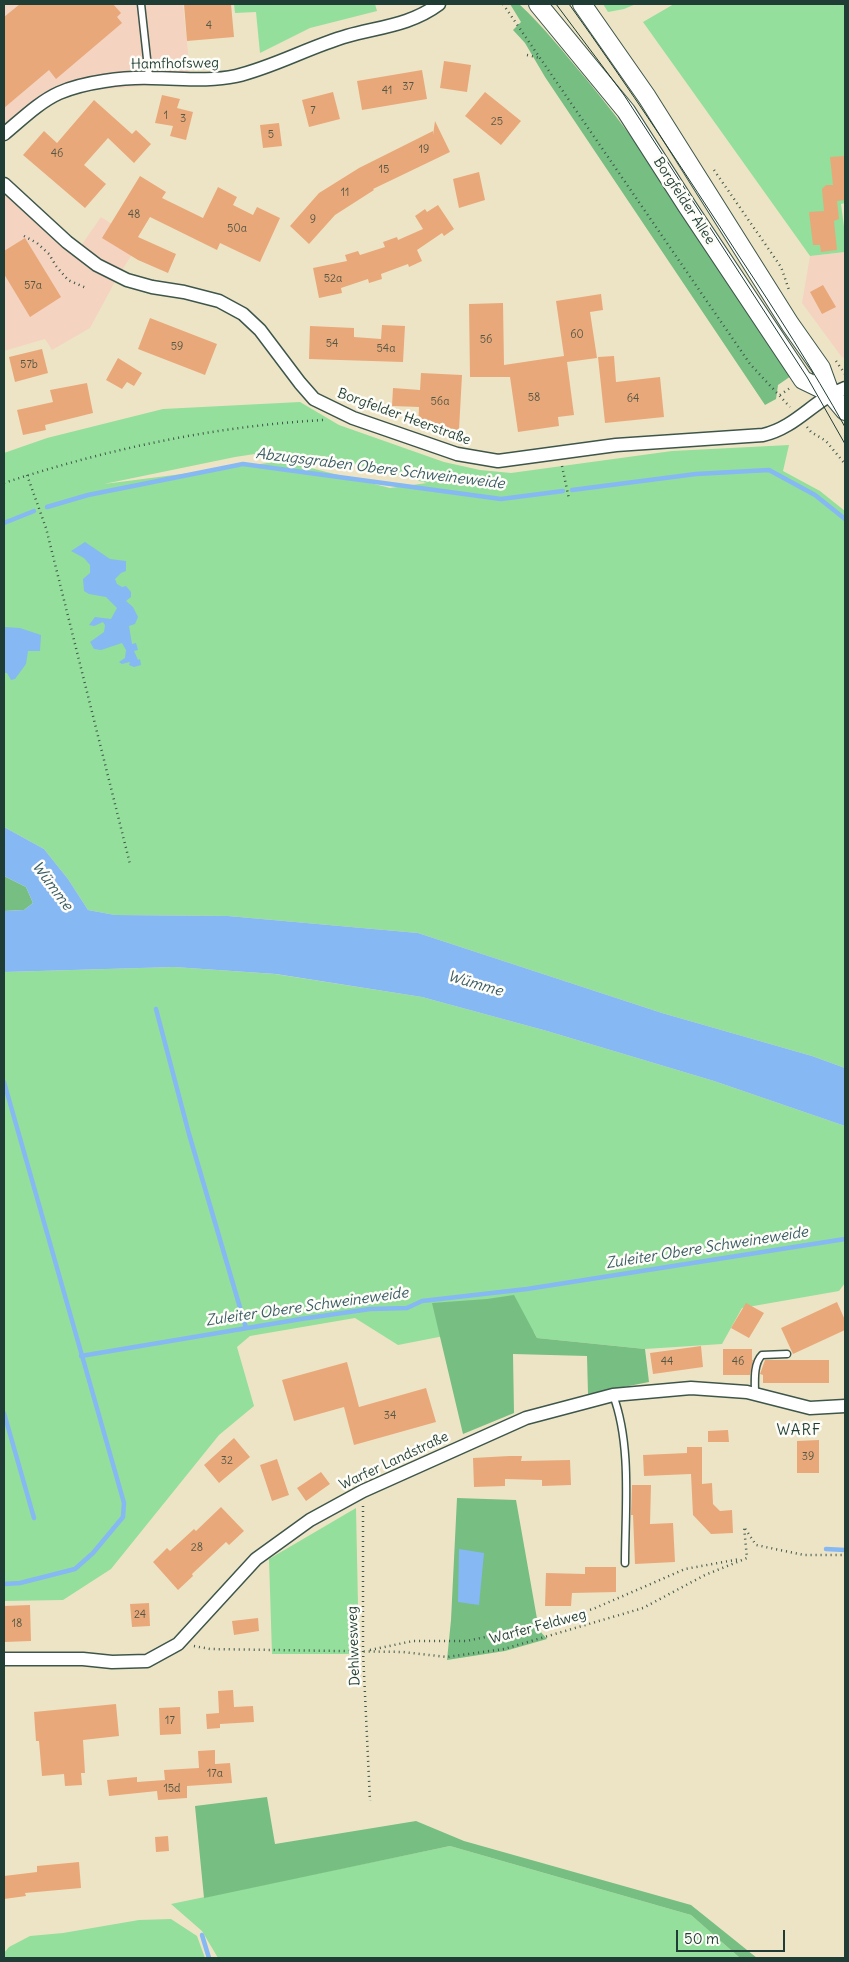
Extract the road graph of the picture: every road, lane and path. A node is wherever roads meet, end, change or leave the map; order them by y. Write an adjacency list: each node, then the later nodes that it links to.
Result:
1 (141, 4): 8 (lane)
2 (438, 4): 8 (street, Hamfhofsweg)
3 (503, 4): 7 (path)
4 (538, 4): 15 (main road, Borgfelder Allee)
5 (582, 4): 15 (main road, Borgfelder Allee)
6 (526, 54): 7 (path)
7 (541, 58): 18 (path)
8 (149, 78): 9 (street, Hamfhofsweg)
9 (4, 134)
10 (4, 184): 17 (street, Borgfelder Heerstraße)
11 (24, 236): 12 (path)
12 (86, 288)
13 (835, 358): 14 (path)
14 (845, 374)
15 (838, 391): 16 (main road, Borgfelder Allee); 18 (street, Borgfelder Heerstraße)
16 (845, 411)
17 (353, 418): 19 (street, Borgfelder Heerstraße); 21 (path)
18 (799, 418): 19 (street, Borgfelder Heerstraße); 20 (path)
19 (559, 454): 23 (path)
20 (845, 464)
21 (28, 475): 22 (path); 24 (path)
22 (4, 483)
23 (570, 498)
24 (130, 864)
25 (787, 1354): 26 (lane)
26 (755, 1394): 27 (street, Warfer Landstraße); 28 (street, Warfer Landstraße)
27 (613, 1395): 29 (street, Warfer Landstraße); 32 (lane)
28 (845, 1406)
29 (363, 1491): 33 (street, Warfer Landstraße); 34 (path, Dehlwesweg)
30 (845, 1555): 31 (path)
31 (747, 1558): 34 (path); 34 (path, Warfer Feldweg)
32 (625, 1563)
33 (178, 1644): 34 (path, Warfer Feldweg); 35 (street, Warfer Landstraße)
34 (363, 1652): 36 (path, Dehlwesweg)
35 (4, 1659)
36 (370, 1801)

